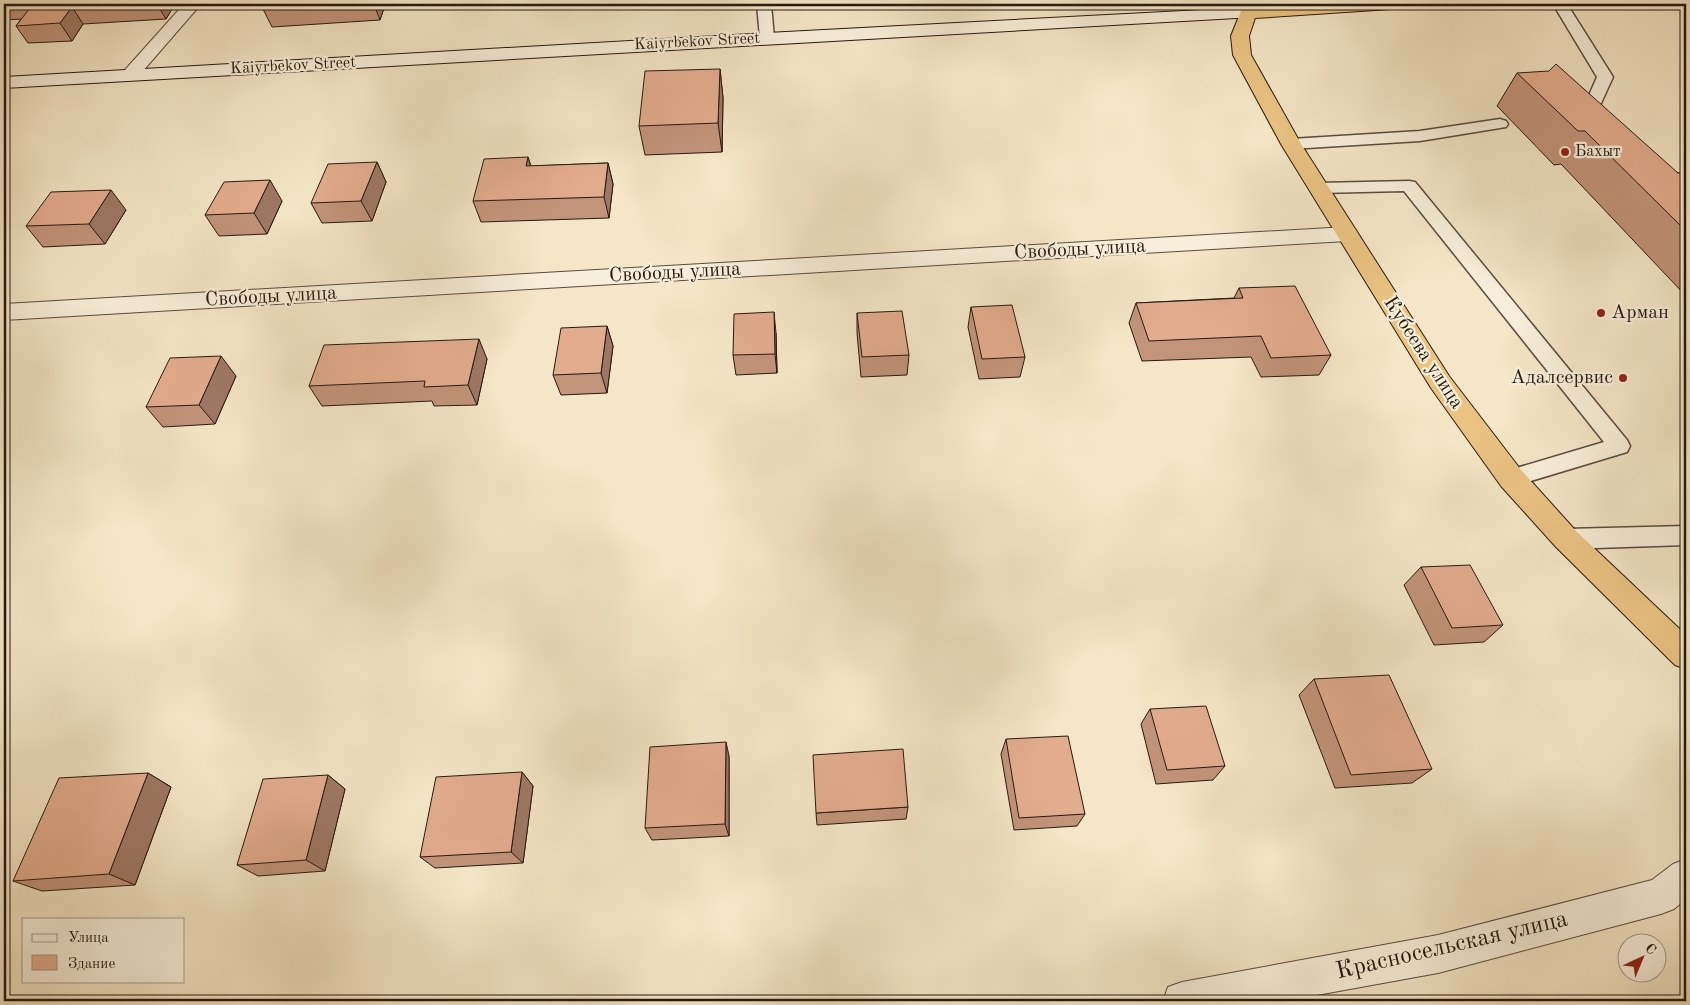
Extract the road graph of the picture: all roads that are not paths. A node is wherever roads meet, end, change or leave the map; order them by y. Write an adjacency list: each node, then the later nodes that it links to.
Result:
1 (193, 4): 7 (street)
2 (764, 4): 6 (lane)
3 (1391, 4): 5 (highway, Kaiyrbekov Street)
4 (1560, 4): 9 (lane)
5 (1249, 8): 6 (street, Kaiyrbekov Street); 11 (highway, Кубеева улица)
6 (767, 38): 7 (street, Kaiyrbekov Street)
7 (130, 75): 8 (street, Kaiyrbekov Street)
8 (4, 83)
9 (1591, 109)
10 (1500, 124): 11 (lane)
11 (1291, 144): 12 (highway, Кубеева улица)
12 (1319, 188): 13 (highway, Кубеева улица); 15 (lane)
13 (1347, 234): 14 (street, Свободы улица); 15 (highway, Кубеева улица)
14 (4, 312)
15 (1511, 478): 17 (highway, Кубеева улица)
16 (1686, 535): 17 (lane)
17 (1566, 539): 18 (highway, Кубеева улица)
18 (1686, 655)
19 (1686, 877): 20 (street, Красносельская улица)
20 (1182, 1001)

